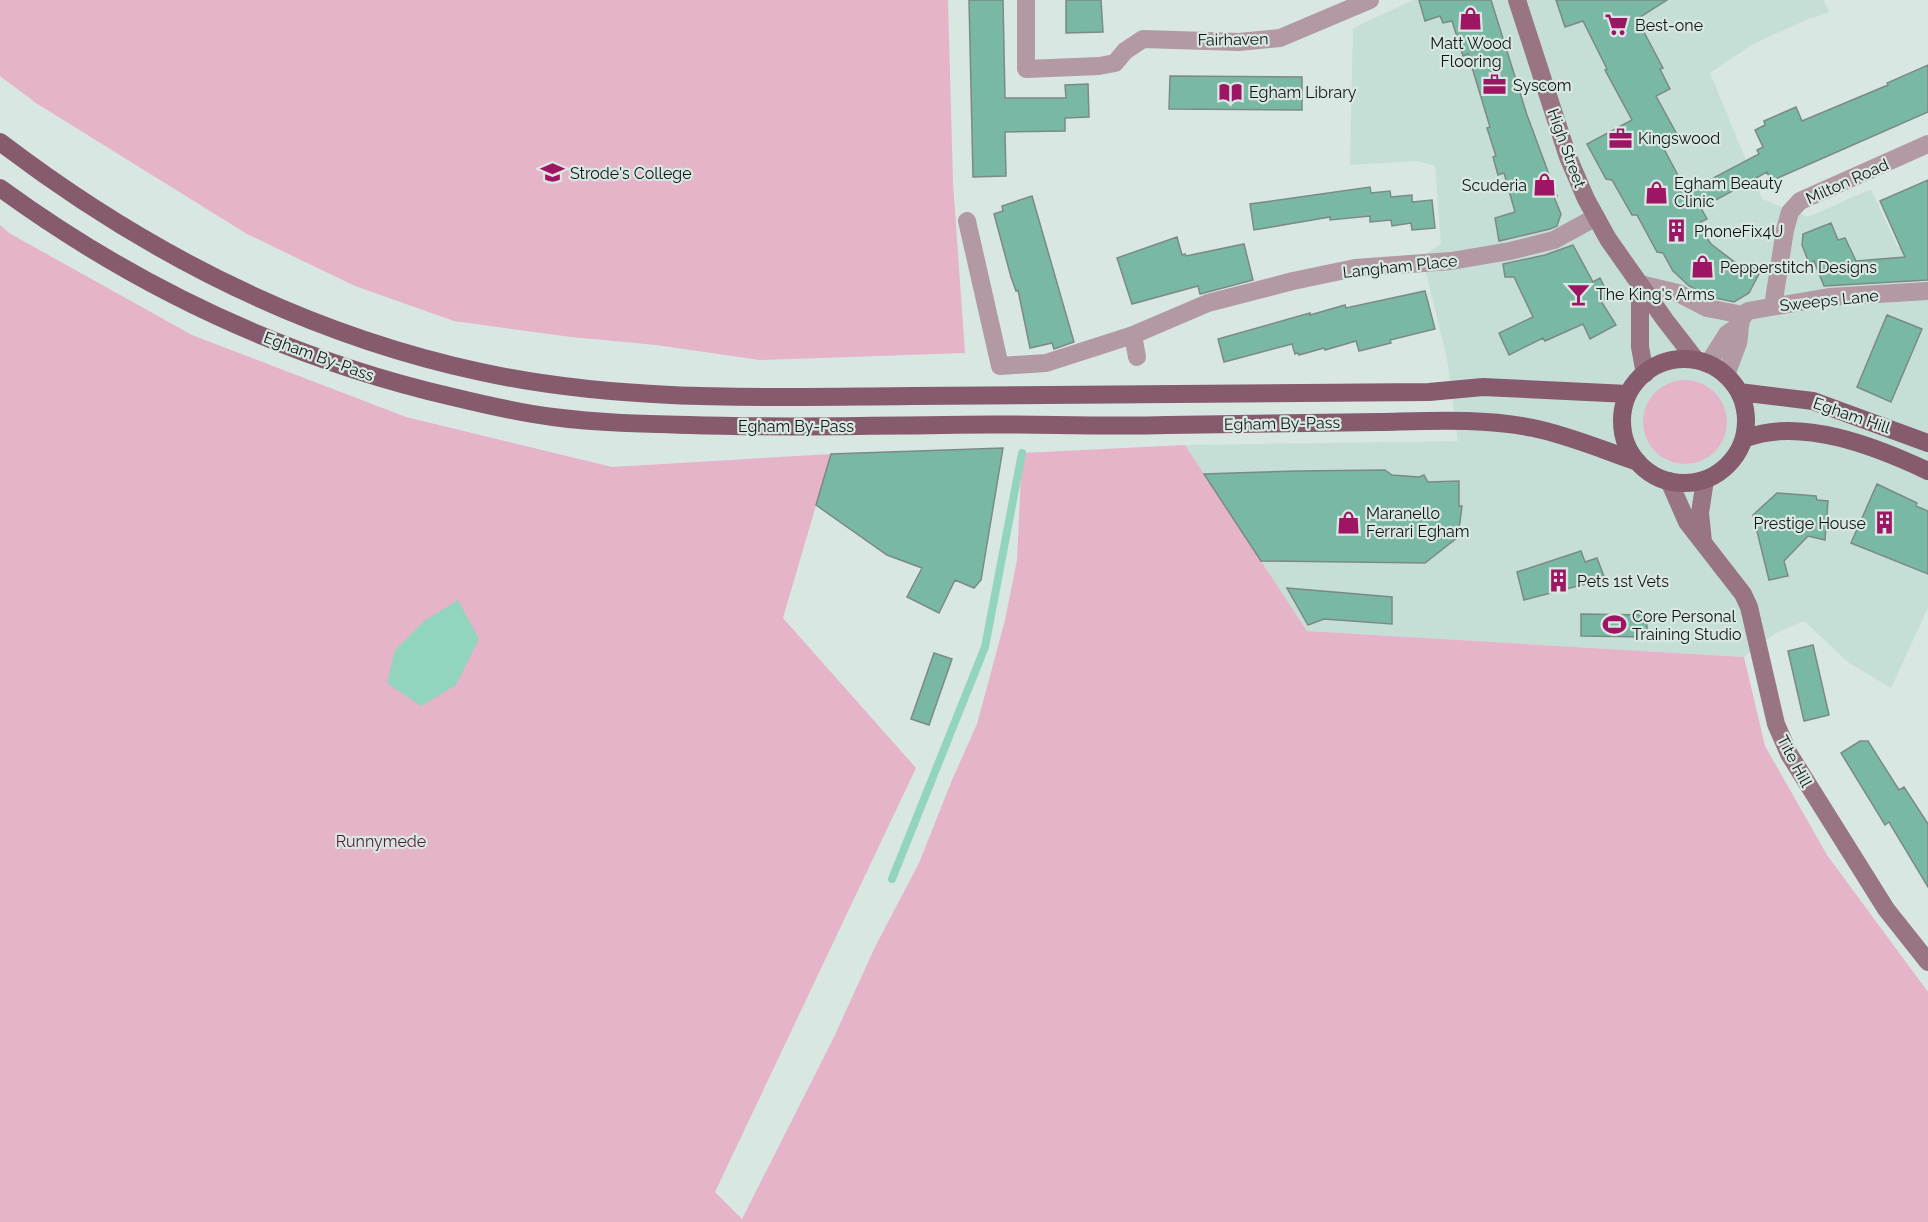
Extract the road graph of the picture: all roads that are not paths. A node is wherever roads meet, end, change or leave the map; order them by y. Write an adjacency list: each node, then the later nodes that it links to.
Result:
1 (1026, 0): 2 (street, Fairhaven)
2 (1370, 0)
3 (1517, 0): 7 (street, High Street)
4 (0, 142): 19 (main road, Egham By-Pass)
5 (1928, 144): 11 (street, Milton Road)
6 (0, 188): 22 (main road, Egham By-Pass)
7 (1596, 217): 9 (street, High Street); 13 (street, Langham Place)
8 (967, 221): 13 (street, Langham Place)
9 (1640, 284): 12 (street); 15 (street, High Street); 16 (street)
10 (1928, 291): 11 (street, Sweeps Lane)
11 (1781, 304): 12 (street, Sweeps Lane)
12 (1741, 321): 15 (street, Sweeps Lane); 17 (street)
13 (1133, 335): 14 (street)
14 (1137, 357)
15 (1702, 362): 16 (main road); 17 (main road)
16 (1645, 374): 19 (main road)
17 (1726, 375): 18 (main road)
18 (1739, 392): 20 (main road); 21 (main road, Egham Hill)
19 (1628, 394): 22 (main road)
20 (1744, 439): 23 (main road, Egham Hill); 24 (main road)
21 (1928, 442)
22 (1638, 462): 25 (main road)
23 (1928, 471)
24 (1705, 480): 25 (main road); 26 (street)
25 (1669, 481): 26 (street, Tite Hill)
26 (1703, 542): 27 (street, Tite Hill)
27 (1928, 962)

